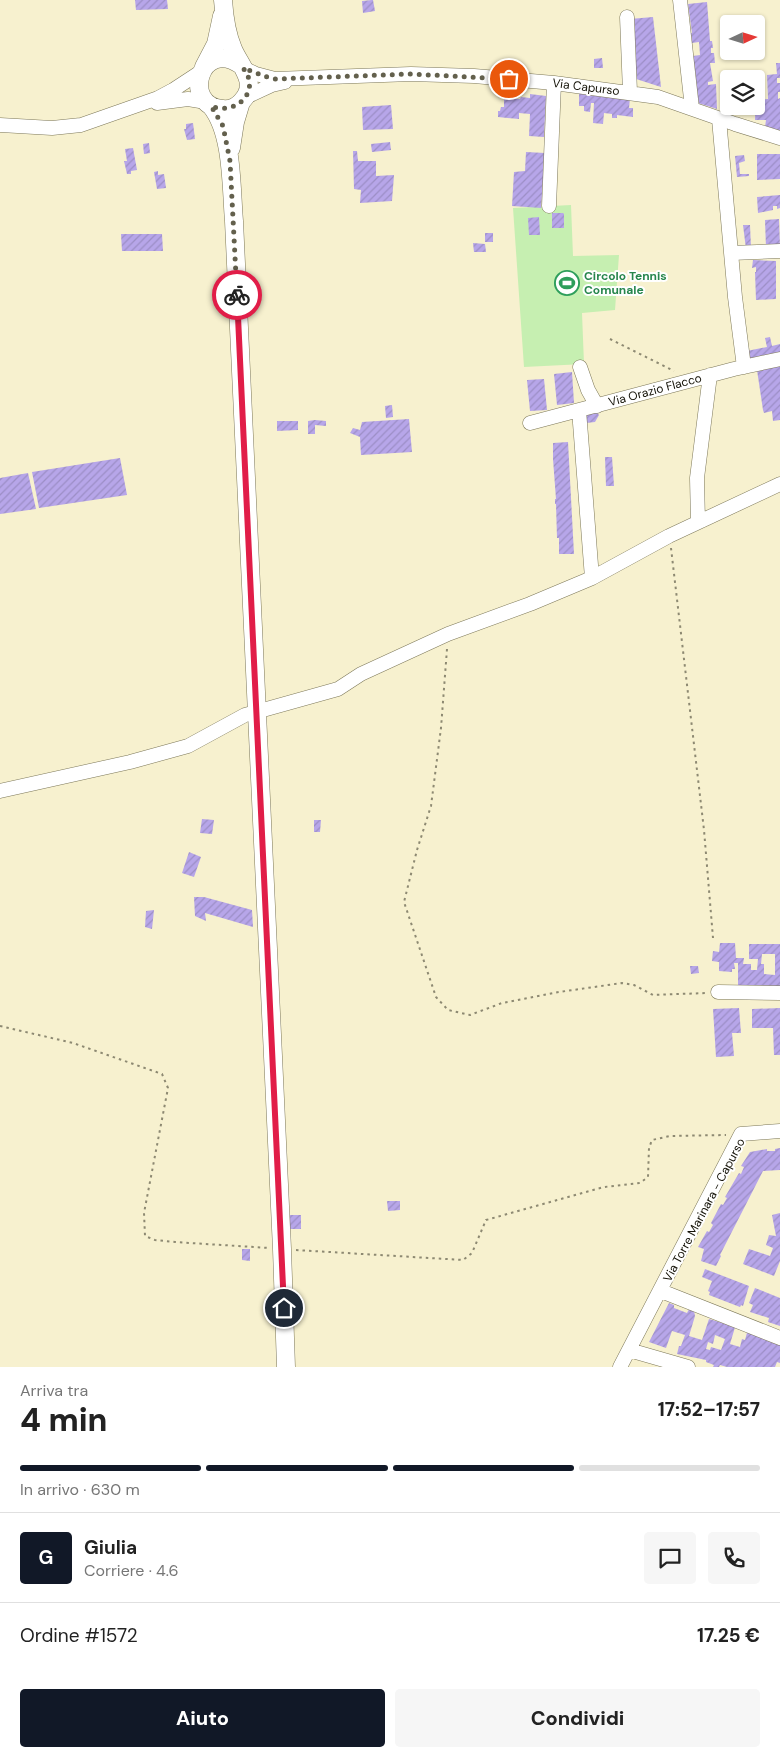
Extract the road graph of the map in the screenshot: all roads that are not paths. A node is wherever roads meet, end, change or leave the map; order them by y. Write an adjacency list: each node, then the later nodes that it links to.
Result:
1 (680, 0): 12 (street)
2 (224, 3): 4 (main road); 5 (main road)
3 (627, 17): 8 (street)
4 (242, 66): 5 (main road); 6 (street, Via Capurso); 9 (main road)
5 (203, 69): 10 (main road); 11 (street)
6 (296, 79): 7 (street, Via Capurso); 9 (street, Via Capurso)
7 (554, 83): 8 (street, Via Capurso); 17 (street)
8 (630, 92): 12 (street, Via Capurso)
9 (244, 100): 10 (main road); 16 (main road)
10 (208, 104): 11 (street); 16 (main road)
11 (139, 105): 14 (street)
12 (692, 108): 13 (street, Via Capurso)
13 (719, 119): 15 (street, Via Capurso); 19 (street)
14 (0, 125)
15 (780, 138)
16 (230, 161): 30 (main road)
17 (548, 206)
18 (780, 251): 19 (street)
19 (731, 253): 22 (street)
20 (780, 359): 22 (street, Via Orazio Flacco)
21 (580, 367): 24 (street)
22 (744, 367): 23 (street, Via Orazio Flacco)
23 (710, 375): 24 (street, Via Orazio Flacco); 28 (street)
24 (597, 406): 25 (street, Via Orazio Flacco)
25 (579, 410): 26 (street, Via Orazio Flacco); 29 (street)
26 (530, 423)
27 (780, 484): 28 (street)
28 (698, 522): 29 (street)
29 (592, 578): 30 (street)
30 (257, 711): 31 (street); 38 (main road)
31 (0, 791)
32 (718, 992): 33 (street)
33 (780, 993)
34 (780, 1131): 35 (street, Via Torre Marinara - Capurso)
35 (661, 1291): 36 (street); 37 (street, Via Torre Marinara - Capurso)
36 (780, 1338)
37 (629, 1350): 39 (street, Via Torre Marinara - Capurso); 40 (street)
38 (286, 1367)
39 (620, 1367)
40 (688, 1367)

